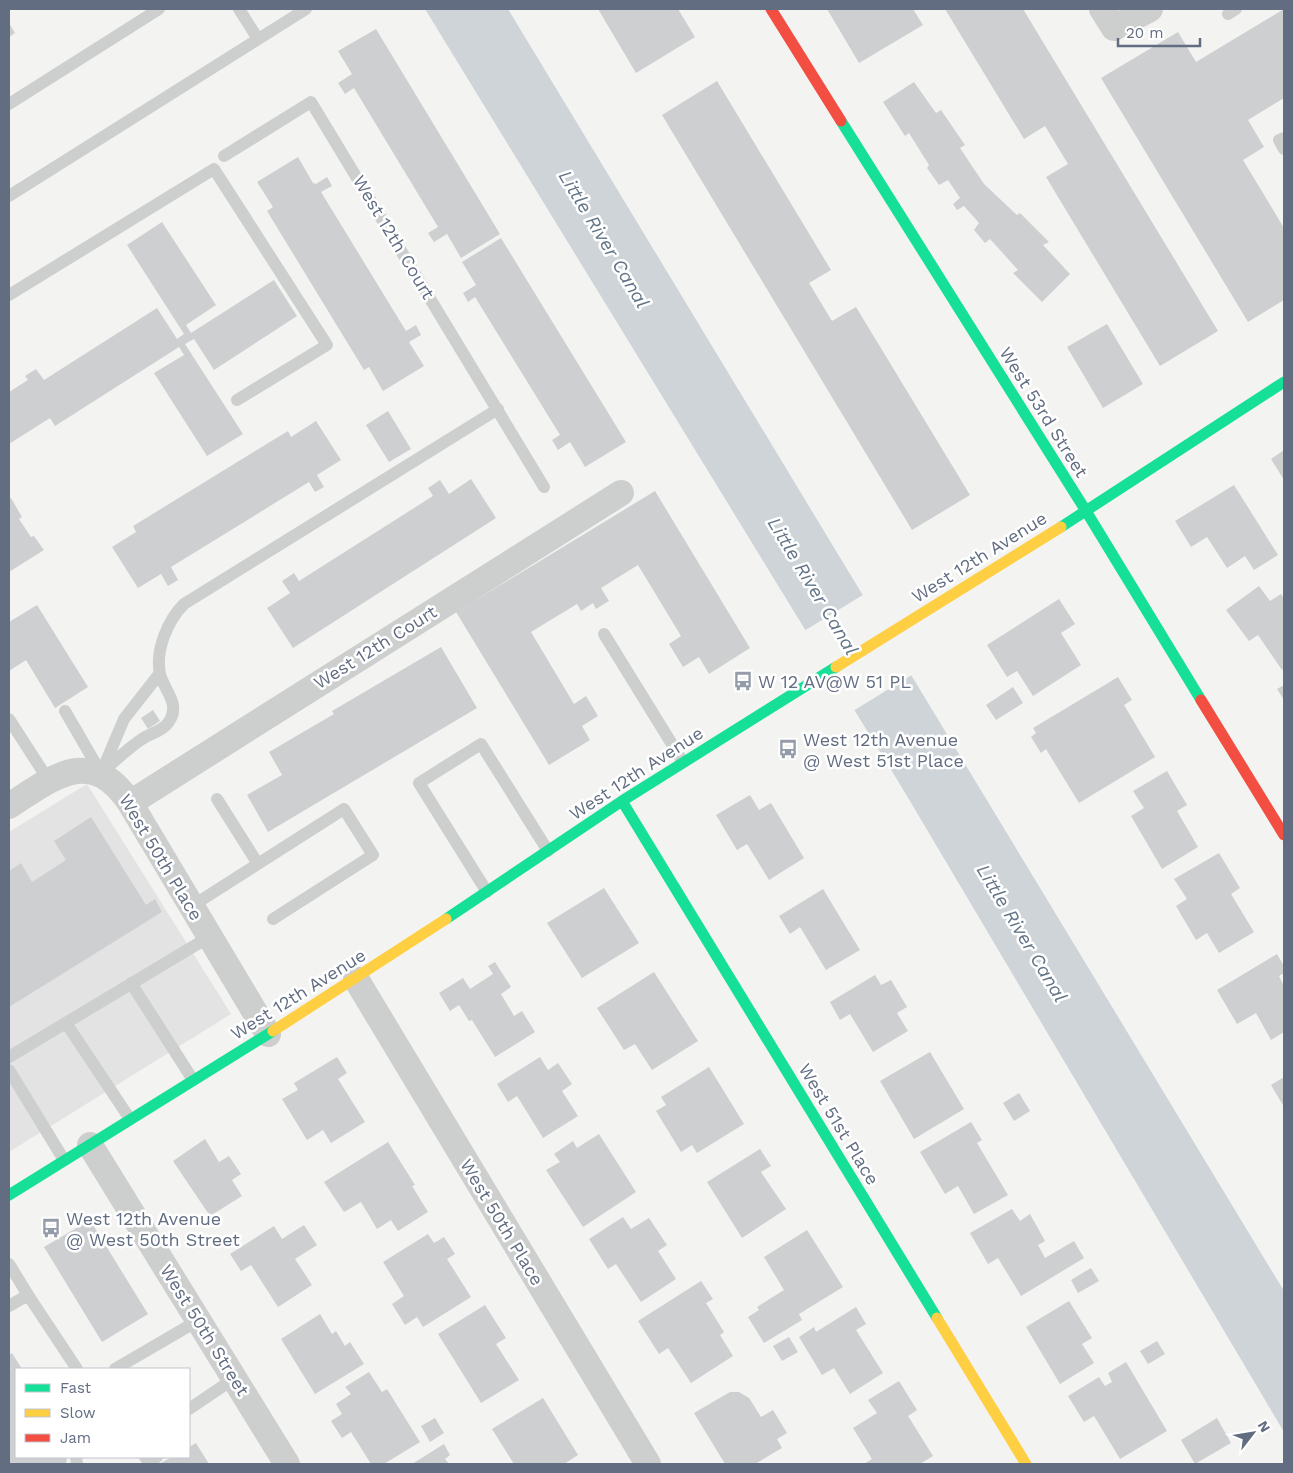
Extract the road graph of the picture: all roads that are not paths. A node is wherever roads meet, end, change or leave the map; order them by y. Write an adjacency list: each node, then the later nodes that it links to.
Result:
1 (159, 9): 8 (lane)
2 (239, 9): 7 (lane)
3 (306, 9): 7 (lane)
4 (771, 9): 19 (street, West 53rd Street)
5 (1150, 9): 6 (street)
6 (1108, 18)
7 (258, 39): 12 (lane)
8 (9, 104)
9 (1284, 138): 10 (lane)
10 (1284, 149)
11 (224, 156): 16 (lane, West 12th Court)
12 (9, 196)
13 (9, 295): 15 (lane)
14 (1284, 382): 19 (street, West 12th Avenue)
15 (237, 400)
16 (498, 408): 17 (lane, West 12th Court); 21 (lane)
17 (544, 487)
18 (621, 493): 29 (street, West 12th Court)
19 (1086, 511): 24 (street, West 12th Avenue); 31 (street, West 53rd Street)
20 (604, 634): 24 (lane)
21 (160, 673): 25 (lane); 25 (lane)
22 (65, 711): 25 (lane)
23 (9, 719): 26 (lane)
24 (683, 762): 28 (street, West 12th Avenue)
25 (101, 774): 26 (street); 29 (street, West 50th Place)
26 (49, 782): 30 (street)
27 (217, 799): 33 (lane)
28 (622, 801): 32 (street, West 12th Avenue); 61 (street, West 51st Place)
29 (130, 803): 35 (street, West 50th Place)
30 (9, 806)
31 (1284, 834)
32 (548, 851): 34 (street, West 12th Avenue); 34 (lane)
33 (258, 864): 35 (lane); 36 (lane)
34 (488, 892): 38 (street, West 12th Avenue)
35 (192, 906): 37 (street, West 50th Place)
36 (273, 919)
37 (210, 936): 39 (lane); 41 (street, West 50th Place)
38 (356, 980): 41 (street, West 12th Avenue); 60 (street, West 50th Place)
39 (131, 983): 40 (lane); 44 (lane)
40 (66, 1023): 42 (lane); 45 (lane)
41 (268, 1034): 44 (street, West 12th Avenue)
42 (9, 1057)
43 (9, 1070): 47 (lane)
44 (192, 1080): 45 (street, West 12th Avenue)
45 (130, 1119): 46 (street, West 12th Avenue)
46 (90, 1145): 47 (street, West 12th Avenue); 52 (street, West 50th Street)
47 (64, 1160): 48 (street, West 12th Avenue)
48 (9, 1195)
49 (9, 1264): 50 (lane)
50 (28, 1295): 51 (lane); 53 (lane)
51 (9, 1306)
52 (199, 1320): 54 (lane); 55 (street, West 50th Street)
53 (76, 1368)
54 (117, 1368)
55 (235, 1378): 56 (lane); 59 (street, West 50th Street)
56 (190, 1408)
57 (146, 1458): 58 (lane)
58 (155, 1458)
59 (287, 1464)
60 (648, 1464)
61 (1026, 1464)

